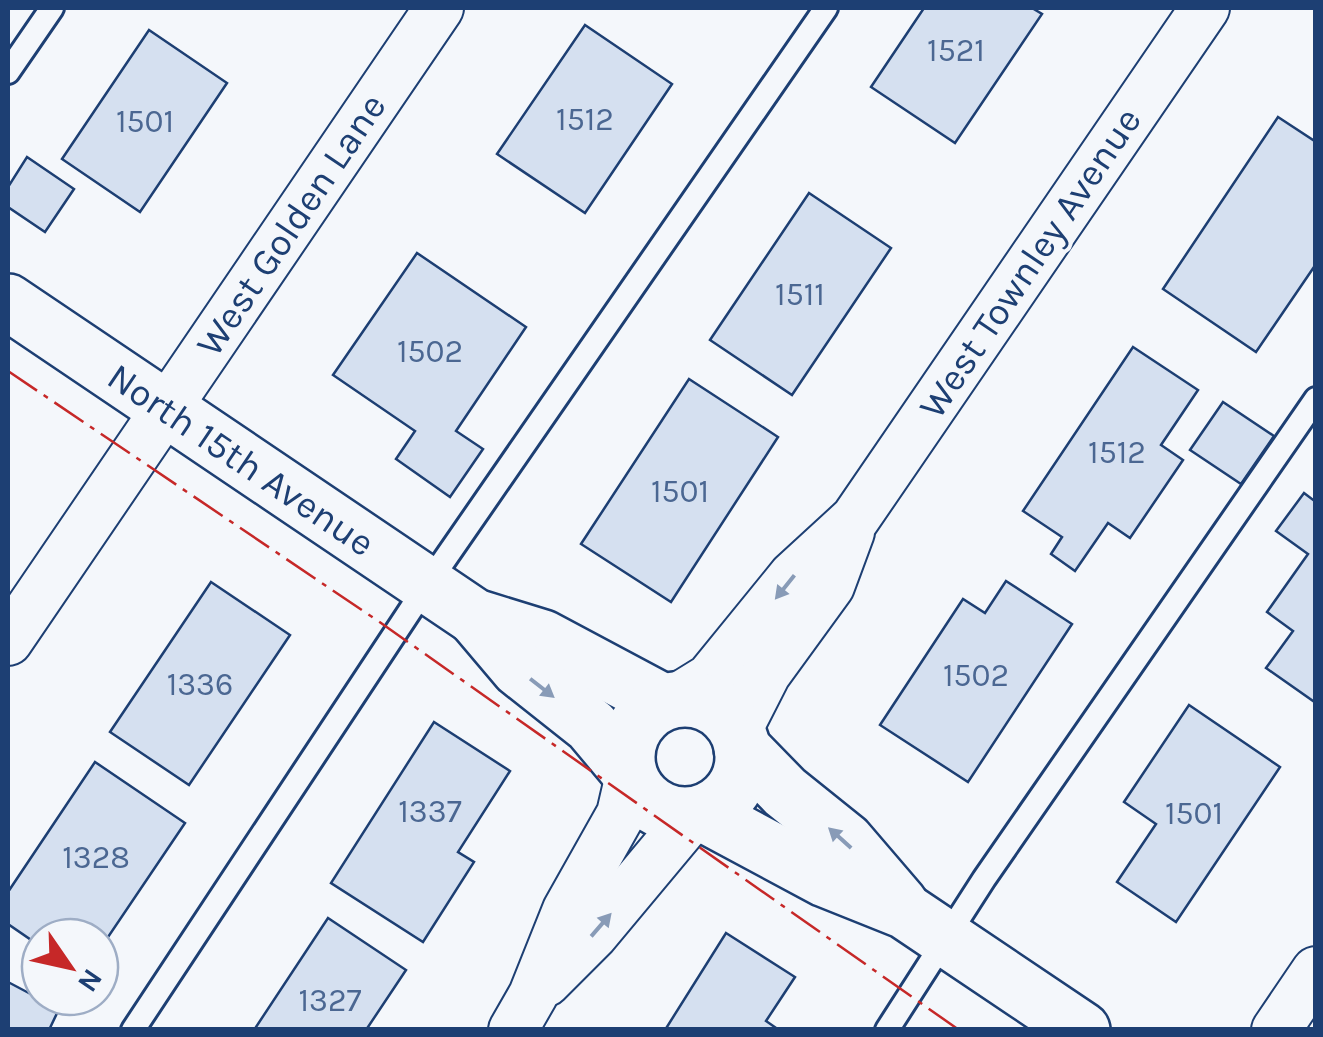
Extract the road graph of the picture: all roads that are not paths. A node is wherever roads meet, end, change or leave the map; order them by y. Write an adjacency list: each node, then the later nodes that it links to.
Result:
1 (52, 8): 5 (lane)
2 (439, 8): 8 (street, West Golden Lane)
3 (826, 8): 10 (lane)
4 (1206, 8): 9 (street, West Townley Avenue)
5 (8, 72)
6 (8, 302): 8 (street, North 15th Avenue)
7 (1316, 399): 17 (lane)
8 (166, 410): 10 (street, North 15th Avenue); 12 (street, West Golden Lane)
9 (855, 519): 13 (street, West Townley Avenue, one-way to 13); 14 (street, West Townley Avenue)
10 (427, 586): 11 (street, North 15th Avenue); 20 (lane)
11 (475, 617): 13 (street, North 15th Avenue); 15 (street, North 15th Avenue, one-way to 15)
12 (8, 641)
13 (669, 700): 14 (street, North 15th Avenue); 15 (street)
14 (740, 739): 16 (street); 17 (street, North 15th Avenue, one-way to 14)
15 (629, 772): 16 (street, North 15th Avenue); 19 (street)
16 (698, 814): 17 (street, North 15th Avenue); 19 (street, one-way to 16)
17 (925, 924): 21 (lane); 22 (street, North 15th Avenue)
18 (1316, 971): 23 (street)
19 (522, 1012)
20 (133, 1030)
21 (887, 1030)
22 (1082, 1030)
23 (1276, 1030)

